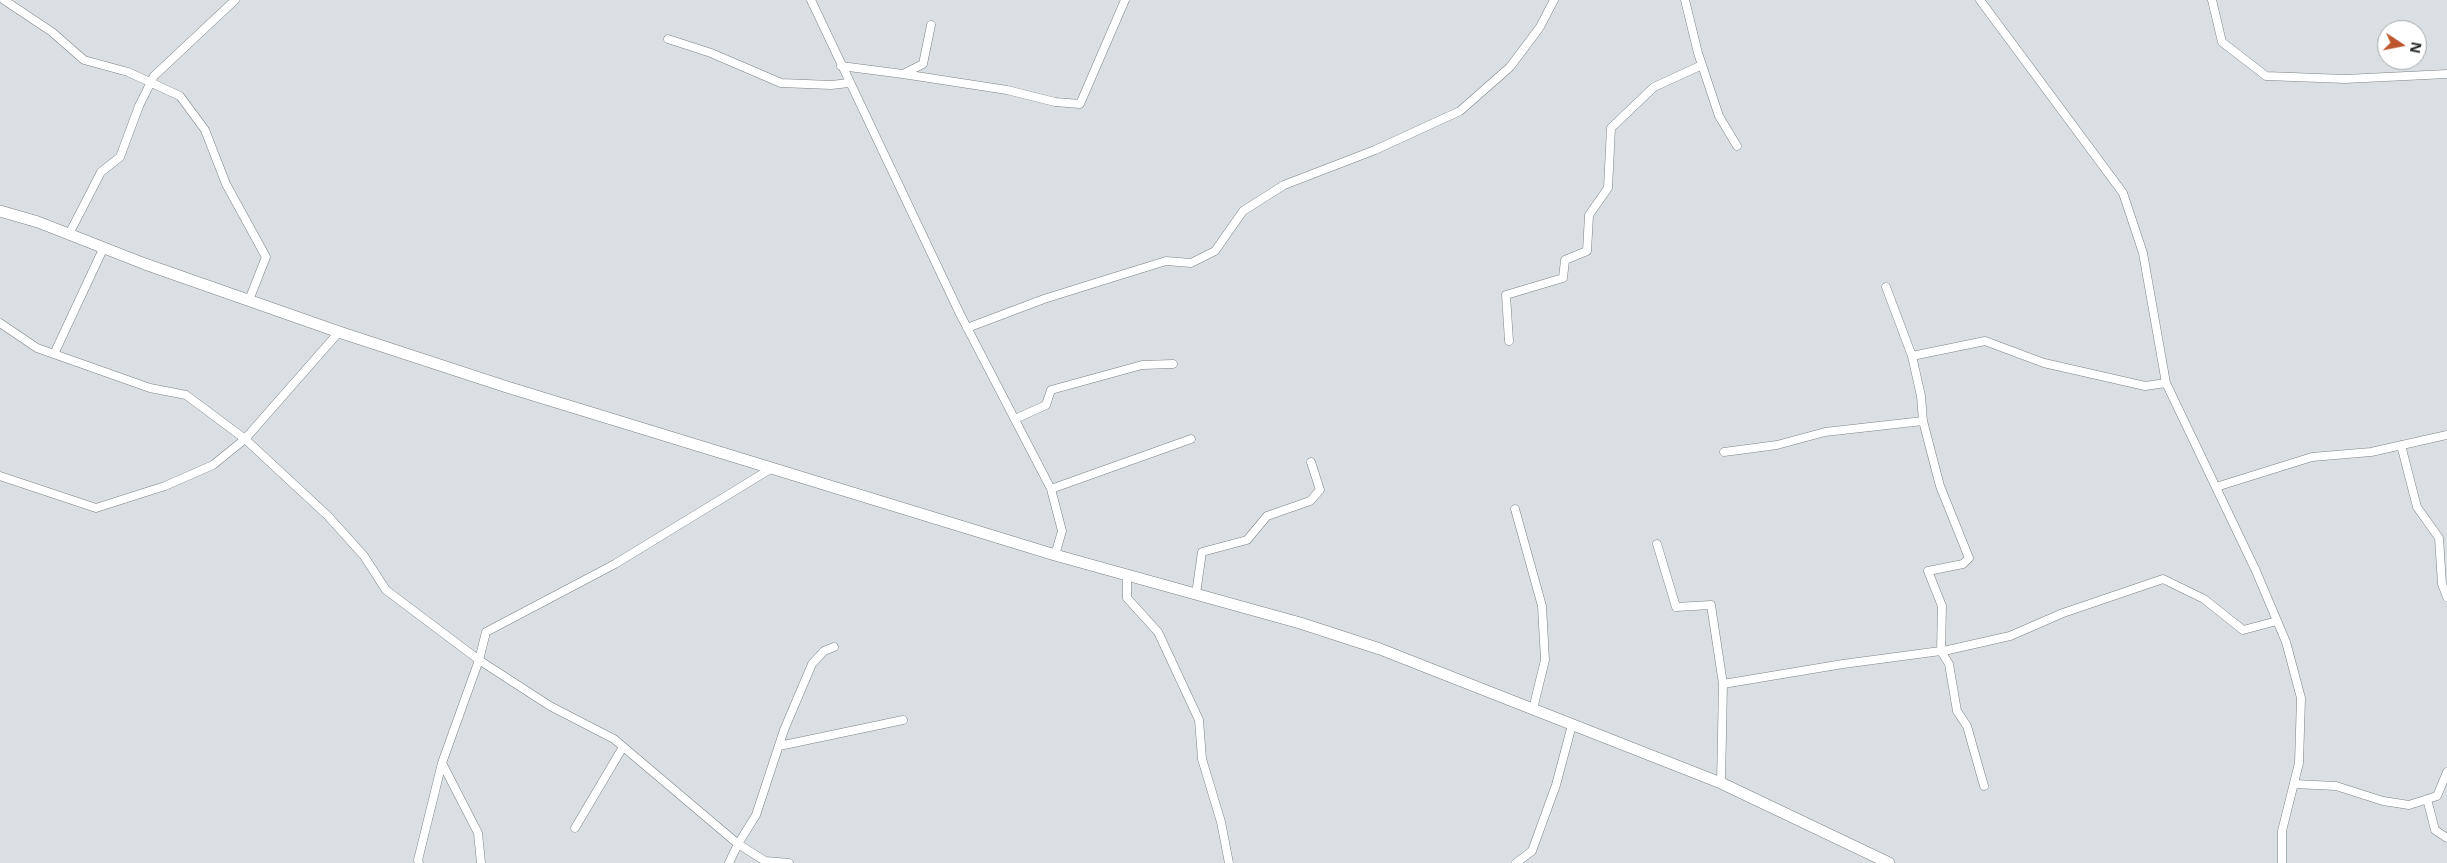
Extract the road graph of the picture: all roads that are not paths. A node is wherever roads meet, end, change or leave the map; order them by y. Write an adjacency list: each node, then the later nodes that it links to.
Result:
1 (4, 0): 15 (street)
2 (235, 0): 15 (street)
3 (811, 0): 12 (street)
4 (1125, 0): 13 (street)
5 (1554, 0): 24 (street)
6 (1685, 0): 11 (street)
7 (1980, 0): 30 (street)
8 (2212, 0): 14 (street)
9 (931, 25): 13 (street)
10 (668, 39): 16 (street)
11 (1702, 65): 17 (street); 26 (street)
12 (841, 66): 13 (street); 16 (street)
13 (903, 74)
14 (2447, 74)
15 (151, 83): 19 (street); 22 (street)
16 (849, 83): 24 (street)
17 (1737, 146)
18 (0, 211): 19 (main road)
19 (69, 234): 20 (main road)
20 (104, 247): 22 (main road); 27 (street)
21 (1886, 287): 28 (street)
22 (249, 300): 25 (main road)
23 (0, 324): 27 (street)
24 (967, 328): 31 (street)
25 (339, 332): 34 (street); 39 (main road)
26 (1509, 341)
27 (54, 354): 34 (street)
28 (1912, 356): 30 (street); 32 (street)
29 (1173, 364): 31 (street)
30 (2166, 383): 41 (street)
31 (1015, 419): 42 (street)
32 (1923, 421): 37 (street); 51 (street)
33 (2447, 435): 36 (street)
34 (245, 439): 40 (street); 52 (street)
35 (1191, 439): 42 (street)
36 (2401, 445): 41 (street); 48 (street)
37 (1724, 452)
38 (1311, 462): 47 (street)
39 (772, 468): 45 (main road); 52 (street)
40 (0, 476)
41 (2216, 487): 49 (street)
42 (1051, 489): 45 (street)
43 (1515, 509): 54 (street)
44 (1657, 544): 53 (street)
45 (1055, 554): 46 (main road)
46 (1127, 575): 47 (main road); 74 (street)
47 (1196, 594): 54 (main road)
48 (2447, 597)
49 (2277, 621): 51 (street); 62 (street)
50 (834, 647): 58 (street)
51 (1941, 651): 53 (street); 63 (street)
52 (479, 660): 57 (street); 59 (street)
53 (1723, 684): 61 (street)
54 (1533, 709): 56 (main road)
55 (903, 720): 58 (street)
56 (1572, 724): 61 (main road); 68 (street)
57 (623, 746): 65 (street); 67 (street)
58 (779, 746): 67 (street)
59 (442, 762): 70 (street); 71 (street)
60 (2447, 772): 64 (street)
61 (1721, 783): 69 (main road)
62 (2294, 784): 64 (street); 76 (street)
63 (1984, 786)
64 (2427, 799): 66 (street)
65 (575, 828)
66 (2447, 838)
67 (738, 844): 72 (street); 73 (street)
68 (1525, 859): 75 (street)
69 (1882, 862)
70 (419, 863)
71 (481, 863)
72 (729, 863)
73 (789, 863)
74 (1229, 863)
75 (1516, 863)
76 (2282, 863)

